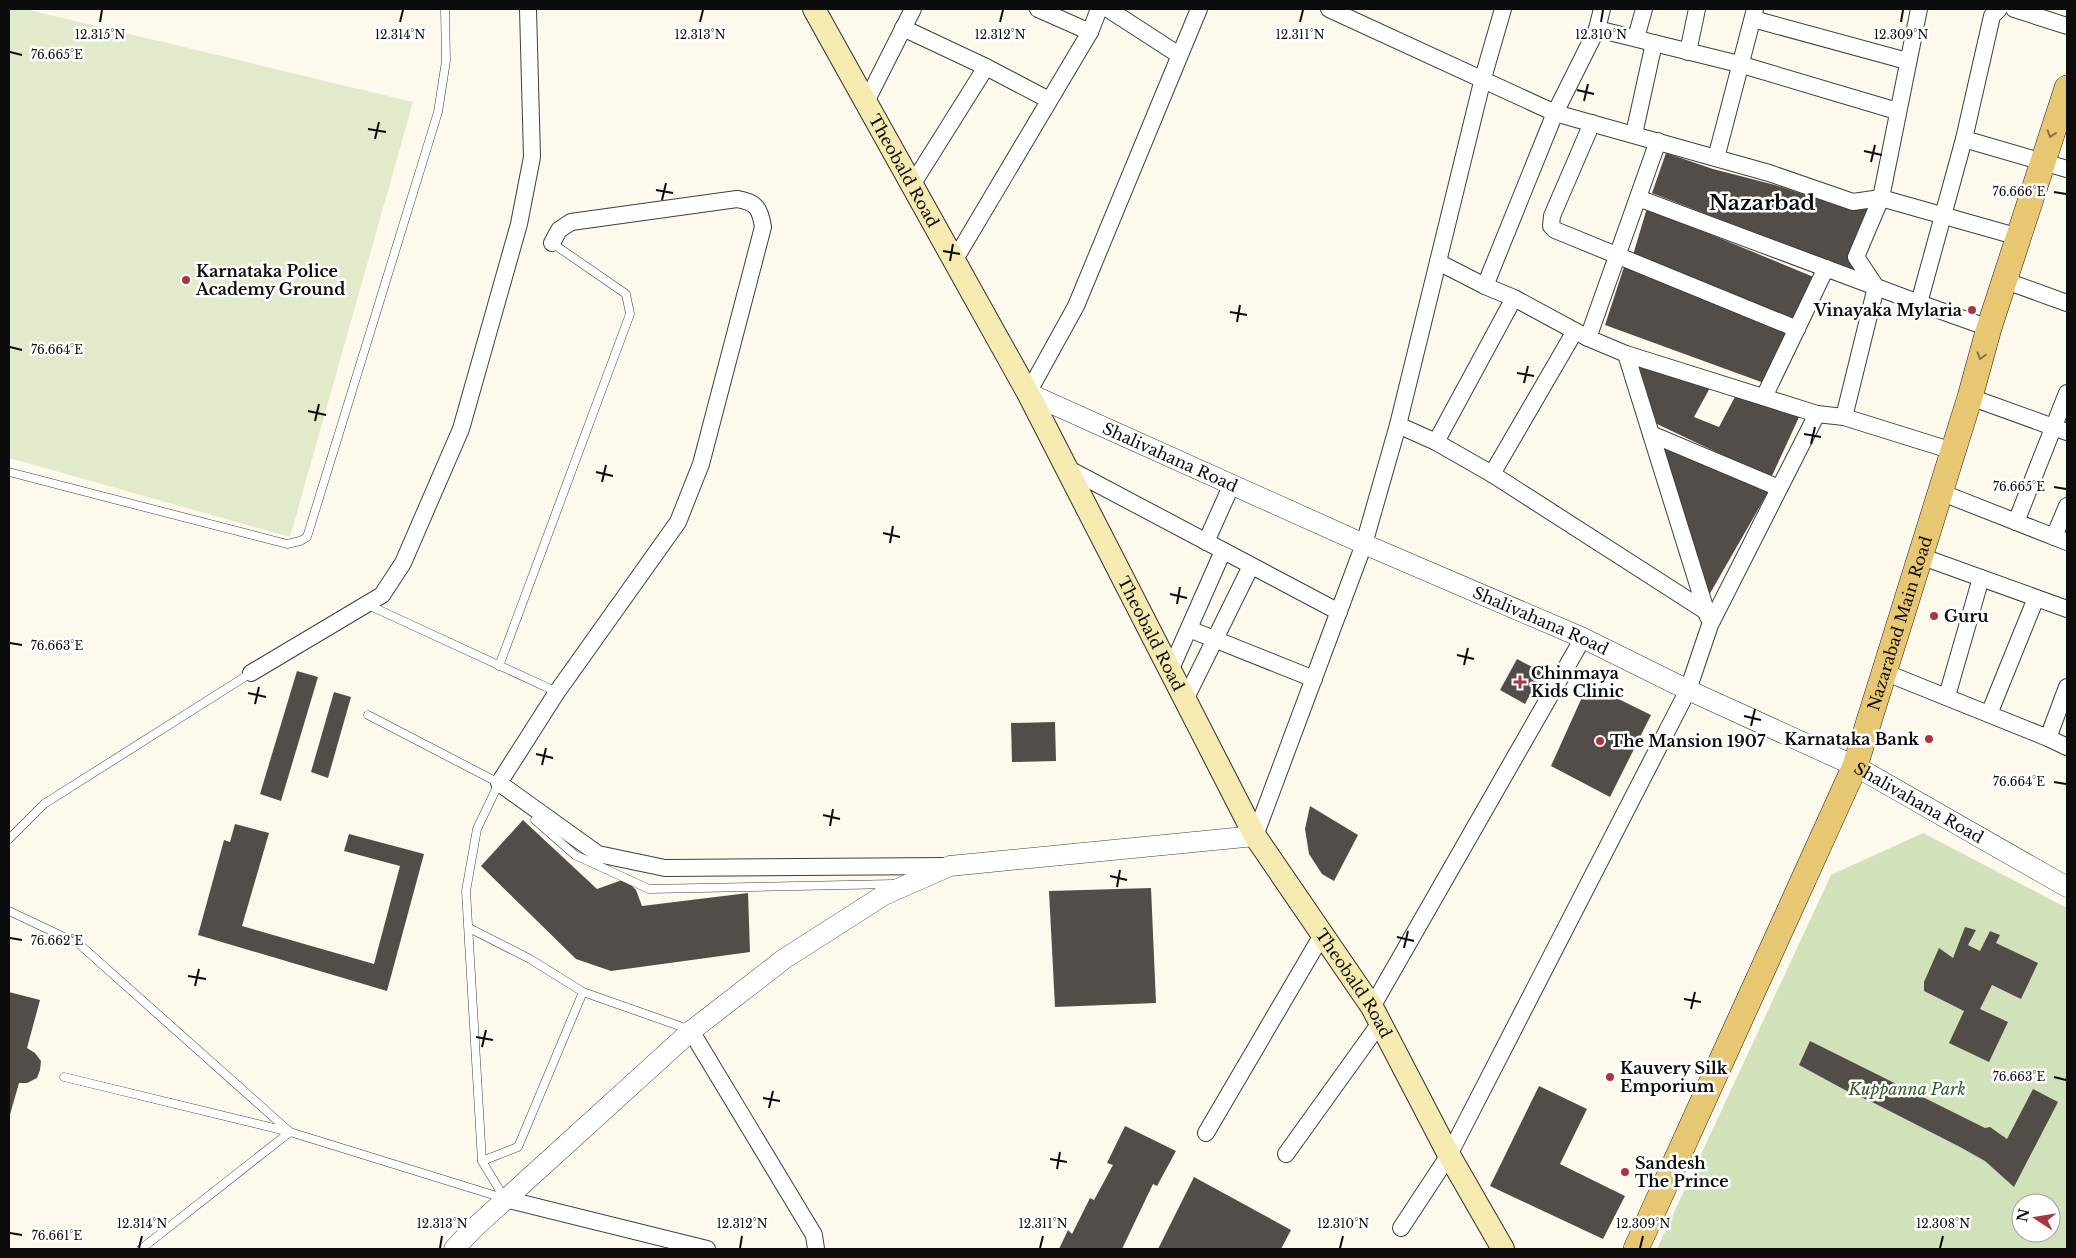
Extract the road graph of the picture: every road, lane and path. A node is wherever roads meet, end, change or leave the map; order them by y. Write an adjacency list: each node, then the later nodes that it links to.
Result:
1 (445, 9): 74 (lane)
2 (528, 9): 89 (street)
3 (814, 9): 32 (main road, Theobald Road)
4 (913, 9): 19 (street)
5 (1038, 9): 21 (street)
6 (1099, 9): 21 (street)
7 (1108, 9): 25 (street)
8 (1199, 9): 25 (street)
9 (1329, 9): 29 (street)
10 (1502, 9): 29 (street)
11 (1602, 9): 20 (street)
12 (1644, 9): 22 (street)
13 (1697, 9): 24 (street)
14 (1919, 9): 26 (street)
15 (1999, 9): 37 (street)
16 (2014, 9): 18 (street)
17 (1754, 14): 26 (street); 27 (street)
18 (2067, 26)
19 (903, 28): 28 (street); 32 (street)
20 (1597, 29): 22 (street); 34 (street)
21 (1090, 32): 31 (street)
22 (1636, 38): 23 (street)
23 (1654, 43): 24 (street); 36 (street)
24 (1688, 52): 27 (street)
25 (1179, 55): 62 (street)
26 (1907, 61): 33 (street)
27 (1740, 64): 33 (street); 39 (street)
28 (986, 66): 31 (street); 42 (street)
29 (1483, 78): 34 (street); 50 (street)
30 (2065, 99): 40 (main road, Nazarabad Main Road, one-way to 40)
31 (1050, 100): 49 (street)
32 (866, 102): 42 (main road, Theobald Road)
33 (1897, 111): 44 (street)
34 (1555, 113): 35 (street); 53 (street)
35 (1592, 123): 36 (street); 48 (street)
36 (1634, 134): 38 (street)
37 (1964, 139): 40 (street); 45 (street)
38 (1658, 142): 39 (street); 43 (street)
39 (1716, 158): 44 (street)
40 (2042, 160): 41 (street); 46 (main road, Nazarabad Main Road)
41 (2067, 169)
42 (912, 185): 49 (main road, Theobald Road)
43 (1638, 198): 48 (street); 51 (street)
44 (1881, 198): 45 (street); 54 (street)
45 (1943, 215): 46 (street); 56 (street)
46 (2019, 237): 52 (main road, Nazarabad Main Road)
47 (552, 243): 96 (lane); 103 (street)
48 (1617, 256): 59 (street); 60 (street)
49 (954, 261): 62 (main road, Theobald Road)
50 (1438, 262): 53 (street); 68 (street)
51 (1826, 268): 54 (street); 59 (street)
52 (2006, 281): 57 (street); 58 (main road, Nazarabad Main Road)
53 (1485, 286): 55 (street)
54 (1876, 287): 56 (street); 67 (street)
55 (1514, 298): 60 (street); 71 (street)
56 (1919, 303): 58 (street)
57 (2067, 303)
58 (1989, 328): 65 (main road, Nazarabad Main Road, one-way to 65)
59 (1797, 329): 64 (street)
60 (1581, 334): 61 (street); 75 (street)
61 (1626, 354): 64 (street); 70 (street)
62 (1028, 393): 73 (main road, Theobald Road); 76 (street, Shalivahana Road)
63 (2067, 393): 69 (street)
64 (1764, 397): 66 (street)
65 (1970, 397): 69 (street); 72 (main road, Nazarabad Main Road)
66 (1817, 414): 67 (street); 77 (street)
67 (1844, 417): 72 (street)
68 (1398, 425): 71 (street); 83 (street)
69 (2061, 429): 80 (street)
70 (1651, 434): 77 (street); 92 (street)
71 (1436, 442): 75 (street)
72 (1953, 451): 78 (main road, Nazarabad Main Road)
73 (1067, 468): 82 (street); 97 (main road, Theobald Road)
74 (9, 472)
75 (1492, 474): 92 (street)
76 (1232, 484): 82 (street); 83 (street, Shalivahana Road)
77 (1779, 488): 92 (street)
78 (1940, 492): 80 (street); 85 (main road, Nazarabad Main Road)
79 (2067, 506): 81 (street)
80 (2016, 522): 81 (street)
81 (2061, 540)
82 (1206, 542): 84 (street)
83 (1364, 544): 91 (street); 94 (street, Shalivahana Road)
84 (1223, 551): 86 (street); 93 (street)
85 (1920, 556): 87 (street); 98 (main road, Nazarabad Main Road)
86 (1251, 566): 91 (street); 95 (street)
87 (1981, 578): 88 (street); 104 (street)
88 (2036, 598): 90 (street); 106 (street)
89 (365, 604): 96 (lane); 99 (street)
90 (2067, 609)
91 (1339, 612): 100 (street)
92 (1709, 618): 102 (street)
93 (1188, 629): 95 (street); 97 (street)
94 (1583, 638): 102 (street, Shalivahana Road); 122 (street)
95 (1215, 639): 100 (street); 105 (street)
96 (499, 666): 103 (lane)
97 (1170, 670): 105 (main road, Theobald Road)
98 (1884, 672): 104 (street); 110 (main road, Nazarabad Main Road)
99 (251, 673): 114 (lane)
100 (1314, 679): 113 (street)
101 (2067, 687): 108 (street)
102 (1688, 690): 110 (street, Shalivahana Road); 128 (street)
103 (557, 692): 111 (street)
104 (1947, 696): 106 (street)
105 (1185, 700): 113 (main road, Theobald Road)
106 (1989, 714): 108 (street)
107 (368, 715): 111 (lane)
108 (2048, 738): 109 (street)
109 (2067, 747)
110 (1854, 766): 117 (street, Shalivahana Road); 137 (main road, Nazarabad Main Road)
111 (499, 783): 115 (street); 119 (lane)
112 (535, 820): 116 (lane)
113 (1255, 836): 115 (street); 120 (main road, Theobald Road)
114 (9, 839)
115 (950, 866): 116 (street)
116 (909, 884): 123 (street)
117 (2067, 886)
118 (9, 911): 125 (lane)
119 (469, 928): 121 (lane); 129 (lane)
120 (1322, 934): 122 (main road, Theobald Road); 126 (street)
121 (583, 992): 123 (lane); 129 (lane)
122 (1376, 1015): 127 (street); 128 (main road, Theobald Road)
123 (691, 1031): 130 (street); 135 (street)
124 (64, 1077): 125 (lane)
125 (290, 1132): 130 (lane); 132 (lane)
126 (1206, 1133)
127 (1286, 1154)
128 (1449, 1155): 131 (street); 136 (main road, Theobald Road)
129 (482, 1162): 130 (lane)
130 (505, 1199): 133 (street); 134 (street)
131 (1401, 1228)
132 (141, 1249)
133 (454, 1249)
134 (707, 1249)
135 (816, 1249)
136 (1503, 1249)
137 (1636, 1249)

